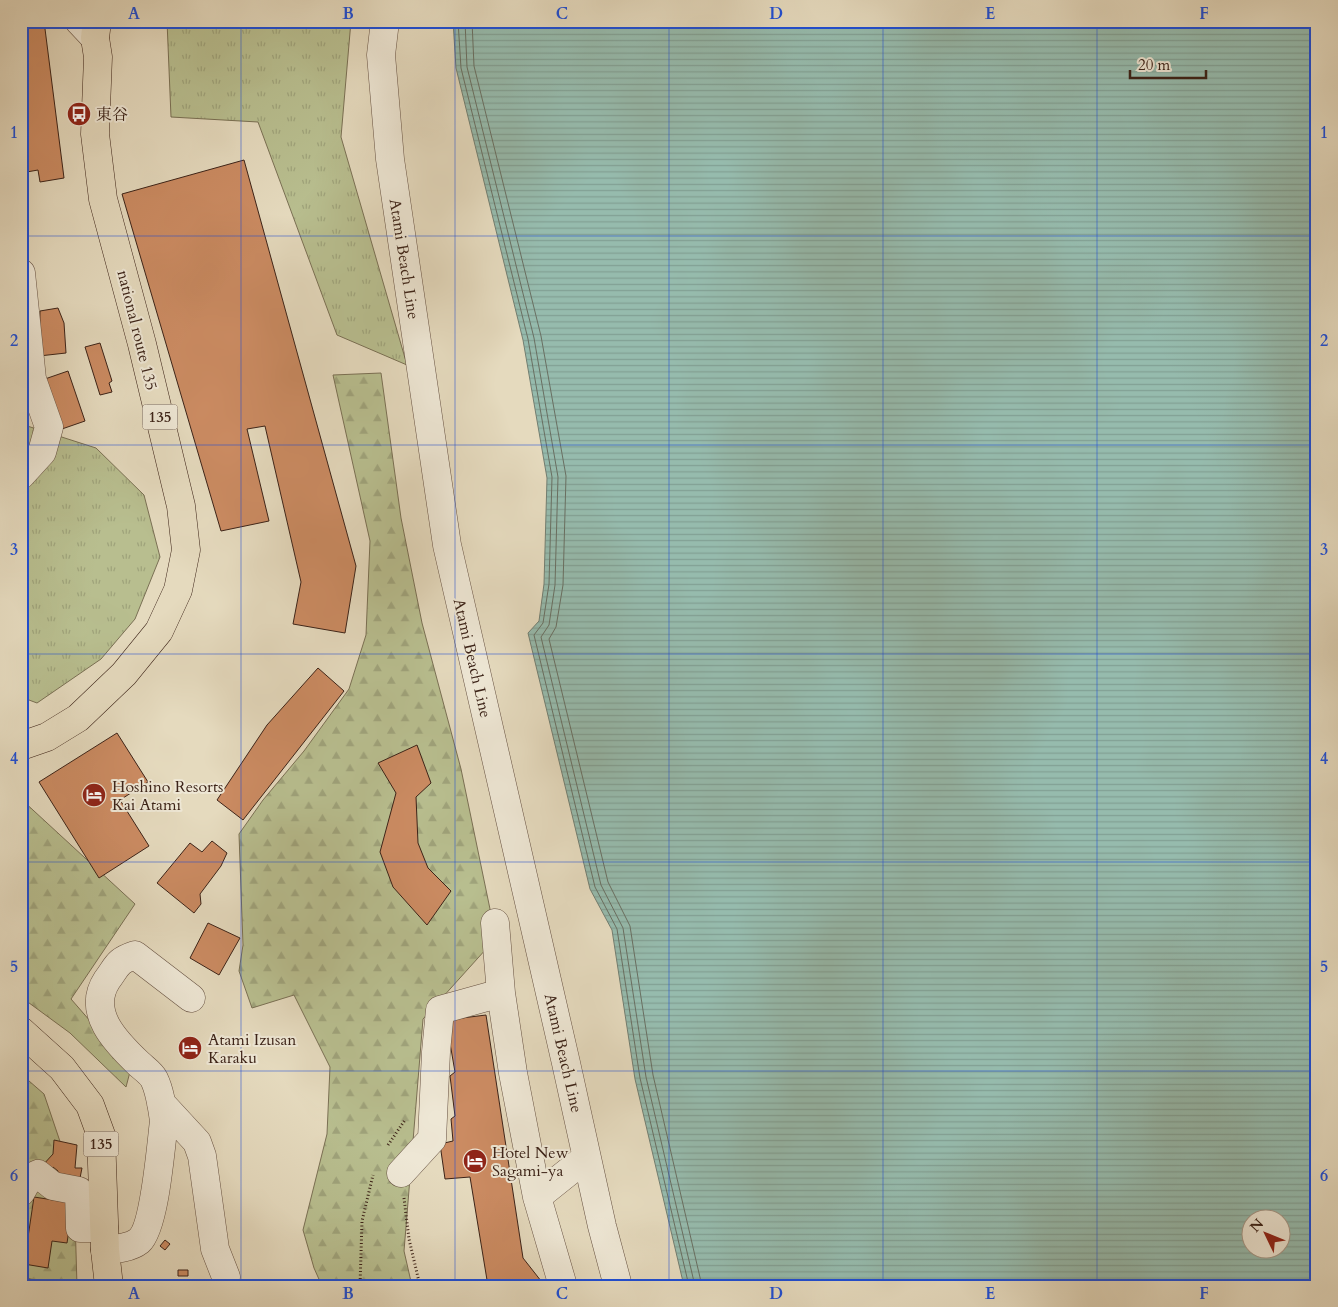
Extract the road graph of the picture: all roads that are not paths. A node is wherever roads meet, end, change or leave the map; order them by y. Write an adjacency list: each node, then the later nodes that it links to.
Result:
1 (385, 21): 11 (street, Atami Beach Line)
2 (90, 27): 5 (highway, national route 135 / 135)
3 (21, 272): 4 (street)
4 (21, 475)
5 (21, 746)
6 (495, 923): 7 (street)
7 (501, 993): 12 (street); 14 (street)
8 (191, 998): 10 (street)
9 (21, 1031): 15 (highway, 135)
10 (161, 1104): 15 (street); 16 (street)
11 (587, 1157): 14 (street); 19 (street, Atami Beach Line)
12 (401, 1173)
13 (21, 1192): 15 (street)
14 (537, 1197): 18 (street)
15 (105, 1239): 17 (highway, 135)
16 (226, 1277)
17 (110, 1286)
18 (563, 1286)
19 (618, 1286)

